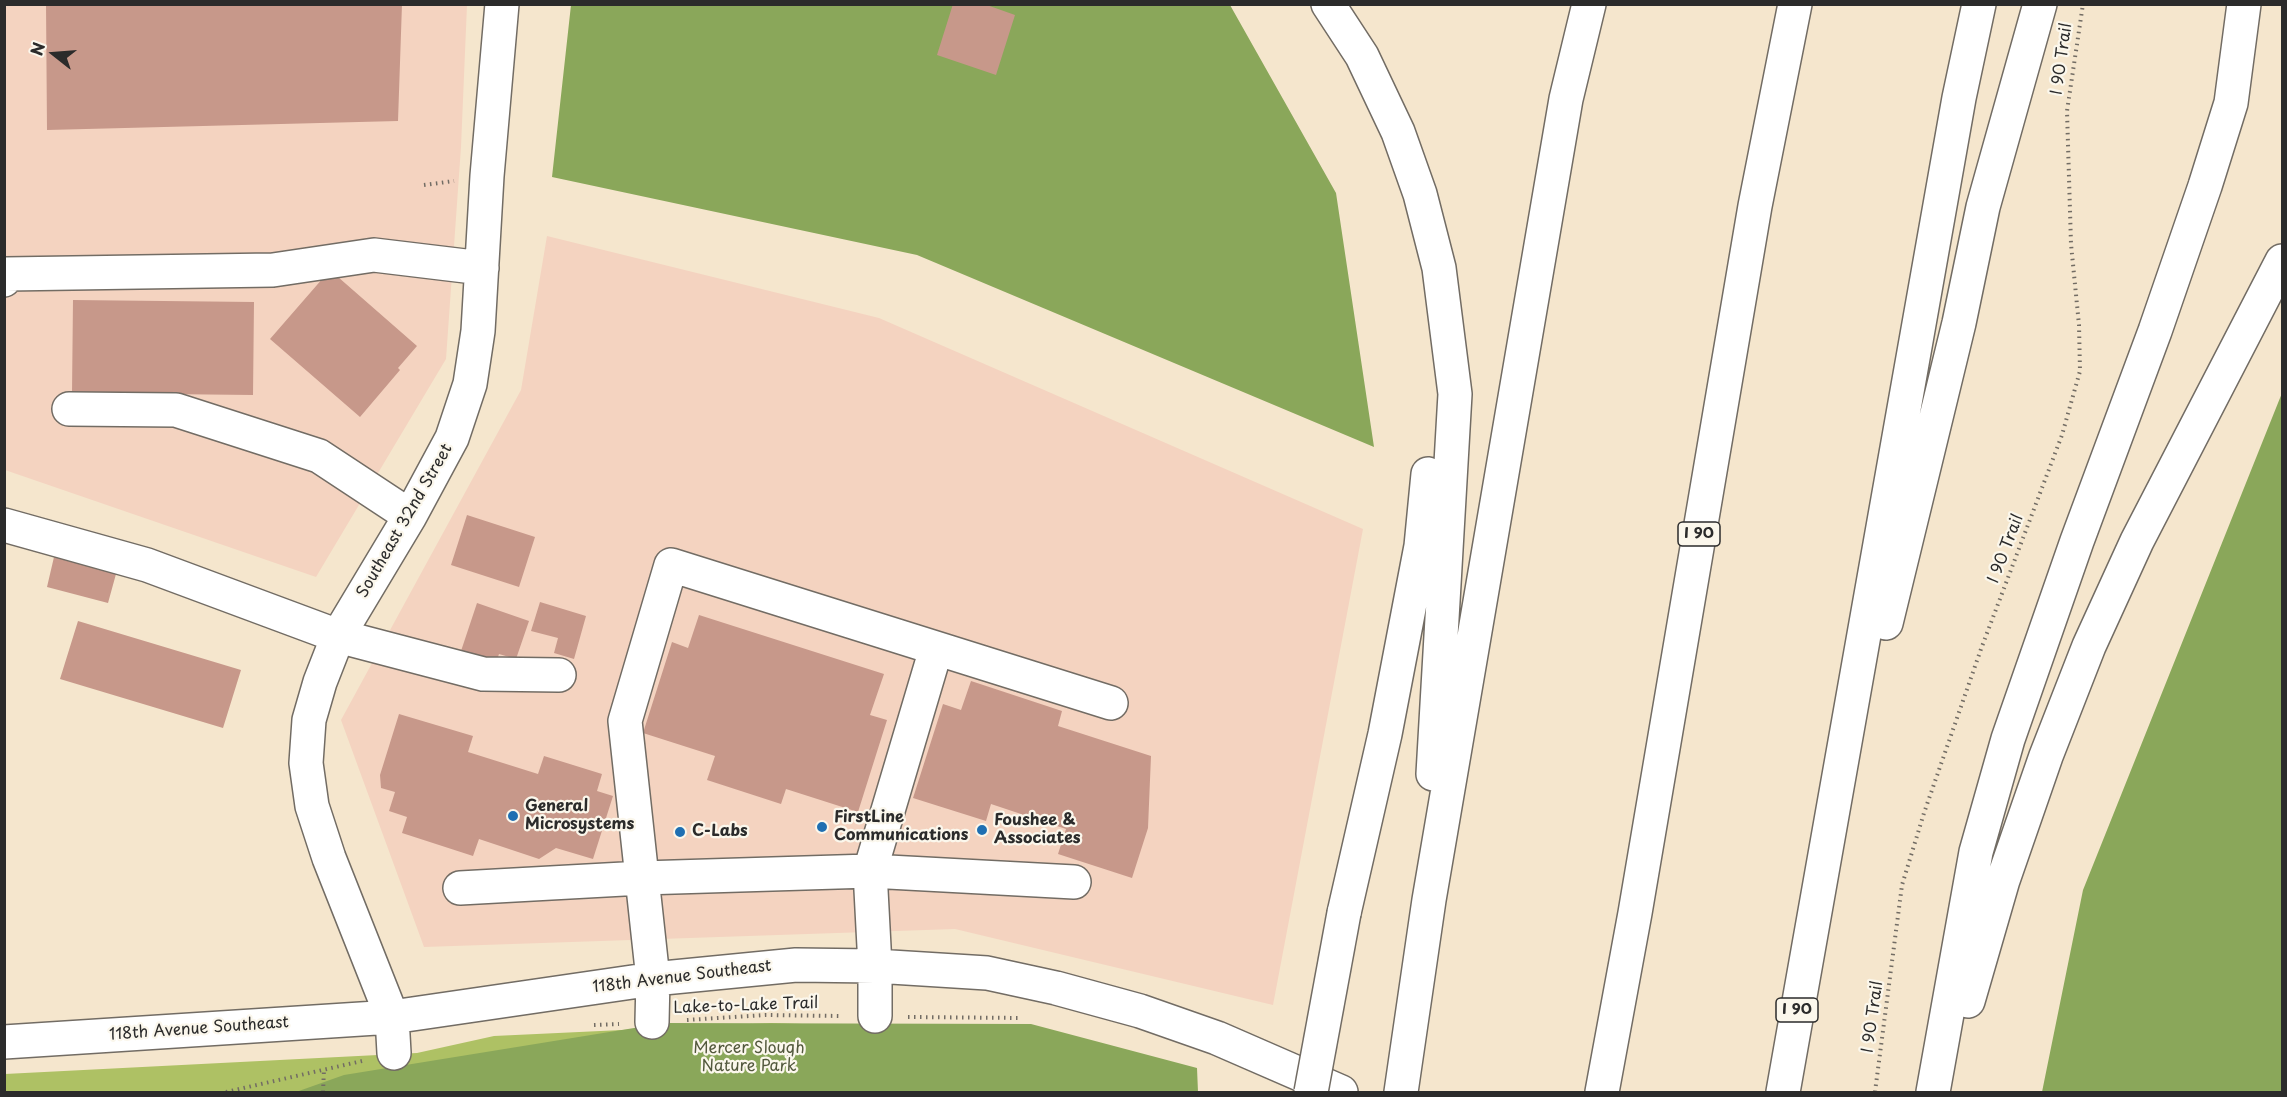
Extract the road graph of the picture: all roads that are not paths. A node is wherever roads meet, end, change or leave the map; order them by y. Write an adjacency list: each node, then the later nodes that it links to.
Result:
1 (502, 4): 9 (main road, Southeast 32nd Street)
2 (1328, 4): 10 (main road)
3 (1588, 4): 23 (main road)
4 (1795, 4): 32 (main road, I 90)
5 (1979, 4): 24 (main road, I 90)
6 (2040, 4): 24 (main road)
7 (2244, 4): 37 (main road)
8 (2283, 261): 38 (main road)
9 (482, 268): 11 (main road); 13 (main road, Southeast 32nd Street)
10 (1439, 268): 23 (main road); 33 (main road, bridge)
11 (4, 280)
12 (69, 409): 13 (main road)
13 (410, 516): 15 (main road, Southeast 32nd Street)
14 (4, 525): 15 (main road)
15 (338, 636): 17 (main road); 27 (main road, Southeast 32nd Street)
16 (936, 649): 18 (main road); 19 (main road); 20 (main road)
17 (559, 675)
18 (1111, 704)
19 (870, 871): 20 (main road); 21 (main road); 25 (main road)
20 (642, 878): 22 (main road); 26 (main road)
21 (1074, 882)
22 (460, 888)
23 (1429, 900): 35 (main road)
24 (1811, 927): 36 (main road, I 90)
25 (875, 966): 26 (main road, 118th Avenue Southeast); 28 (main road); 34 (main road, 118th Avenue Southeast)
26 (653, 979): 27 (main road, 118th Avenue Southeast); 29 (main road)
27 (392, 1017): 30 (main road, 118th Avenue Southeast); 31 (main road, Southeast 32nd Street)
28 (875, 1017)
29 (652, 1022)
30 (4, 1042)
31 (394, 1053)
32 (1605, 1078)
33 (1311, 1092)
34 (1341, 1092)
35 (1401, 1092)
36 (1783, 1092)
37 (1933, 1092)
38 (1941, 1092)

